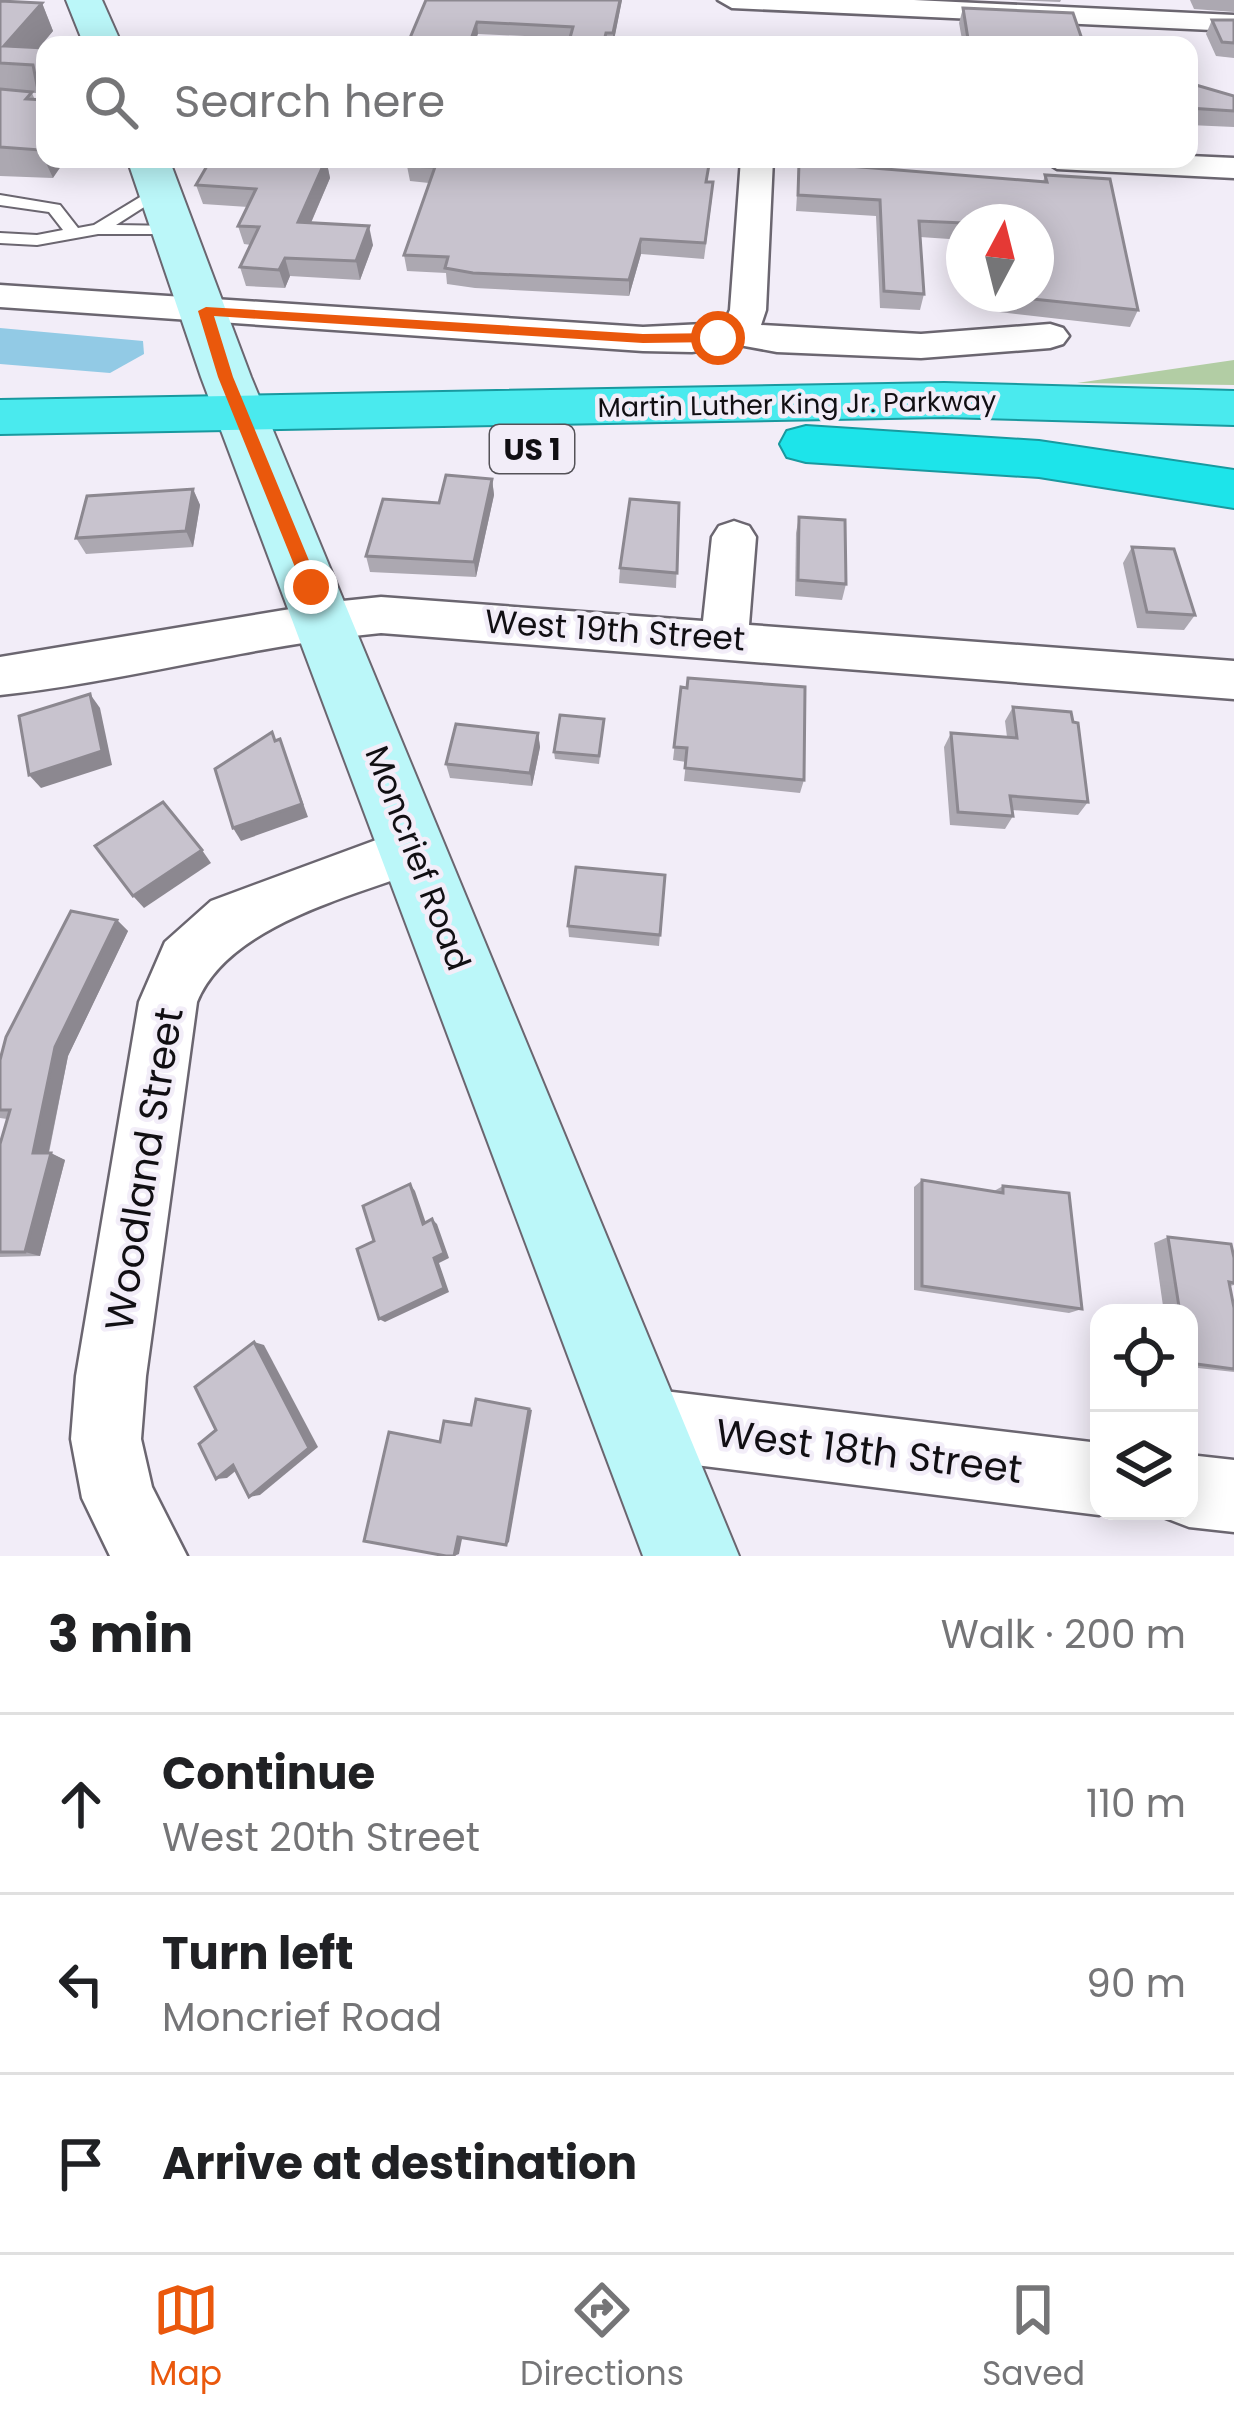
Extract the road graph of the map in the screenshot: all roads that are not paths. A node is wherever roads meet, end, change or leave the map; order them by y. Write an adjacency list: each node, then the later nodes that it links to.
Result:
1 (84, 0): 4 (main road)
2 (732, 0): 3 (street)
3 (1234, 23)
4 (99, 36)
5 (1198, 166): 7 (street)
6 (756, 168): 15 (street)
7 (1234, 168)
8 (162, 193): 10 (lane); 10 (lane); 14 (main road, Moncrief Road)
9 (0, 200): 11 (lane)
10 (98, 229): 11 (lane)
11 (72, 234): 12 (lane)
12 (0, 238)
13 (0, 296): 14 (street)
14 (206, 311): 15 (street); 19 (main road, Moncrief Road)
15 (739, 333): 16 (street)
16 (1050, 336)
17 (1234, 408): 19 (highway, Martin Luther King Jr. Parkway / US 1)
18 (0, 417): 19 (highway, Martin Luther King Jr. Parkway / US 1)
19 (250, 434): 20 (highway, Martin Luther King Jr. Parkway / US 1); 22 (highway, Martin Luther King Jr. Parkway / US 1); 25 (main road, Moncrief Road)
20 (806, 444): 21 (highway, Martin Luther King Jr. Parkway / US 1); 23 (highway)
21 (1234, 450)
22 (0, 458)
23 (1234, 489)
24 (734, 537): 26 (street)
25 (325, 621): 26 (street, West 19th Street); 27 (street, West 19th Street); 29 (main road, Moncrief Road)
26 (724, 638): 28 (street, West 19th Street)
27 (0, 676)
28 (1234, 680)
29 (414, 849): 30 (main road, Moncrief Road); 34 (street, Woodland Street)
30 (639, 1423): 31 (street, West 18th Street); 35 (main road, Moncrief Road)
31 (1090, 1478)
32 (1198, 1492): 33 (street)
33 (1234, 1496)
34 (150, 1556)
35 (691, 1556)

